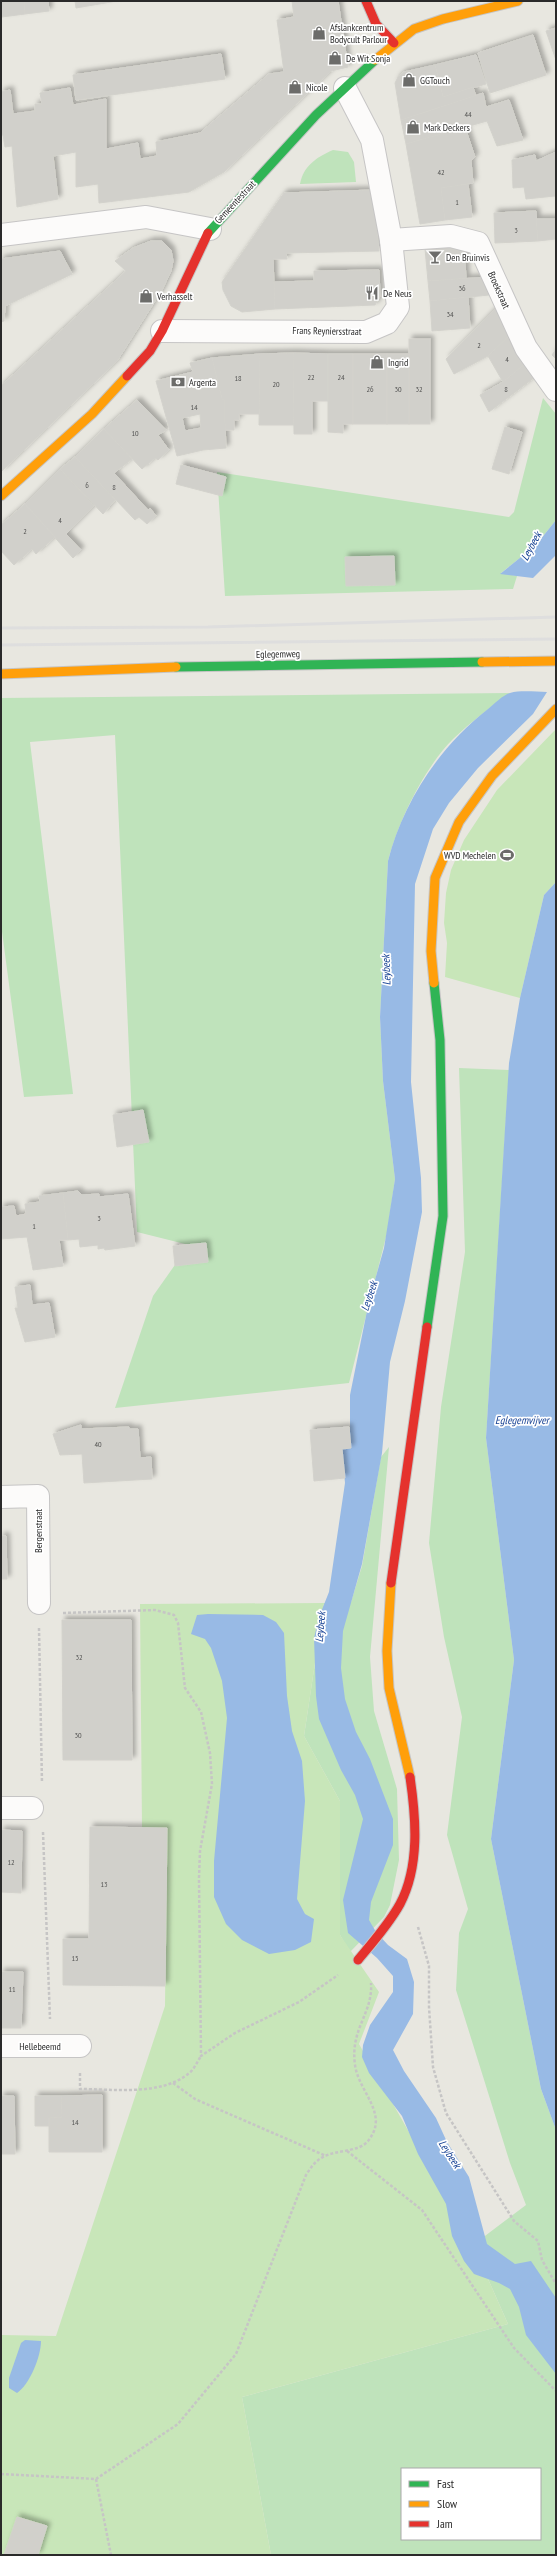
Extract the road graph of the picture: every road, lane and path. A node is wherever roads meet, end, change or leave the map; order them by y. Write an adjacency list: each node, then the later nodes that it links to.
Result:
1 (366, 1): 3 (street)
2 (518, 1): 3 (street, Gemeentestraat)
3 (394, 43): 4 (street, Gemeentestraat)
4 (345, 88): 5 (street, Gemeentestraat); 7 (street, Frans Reyniersstraat)
5 (210, 229): 6 (street, Gemeentestraat); 8 (street)
6 (1, 235)
7 (391, 240): 8 (street, Frans Reyniersstraat); 9 (street, Broekstraat)
8 (162, 331): 10 (street)
9 (556, 390)
10 (1, 496)
11 (556, 661): 12 (street, Eglegemweg)
12 (1, 674)
13 (556, 709): 18 (street)
14 (1, 1497): 15 (street, Bergenstraat)
15 (39, 1603): 22 (path)
16 (1, 1808): 17 (street)
17 (32, 1808)
18 (405, 1893): 19 (street); 26 (path)
19 (358, 1960): 22 (path); 24 (path)
20 (1, 2046): 21 (street, Hellebeemd)
21 (80, 2046): 23 (path)
22 (201, 2056): 23 (path)
23 (172, 2083): 25 (path)
24 (347, 2151): 25 (path); 27 (path)
25 (326, 2156): 29 (path)
26 (556, 2284)
27 (556, 2391)
28 (1, 2474): 29 (path)
29 (96, 2479): 30 (path)
30 (111, 2555)

